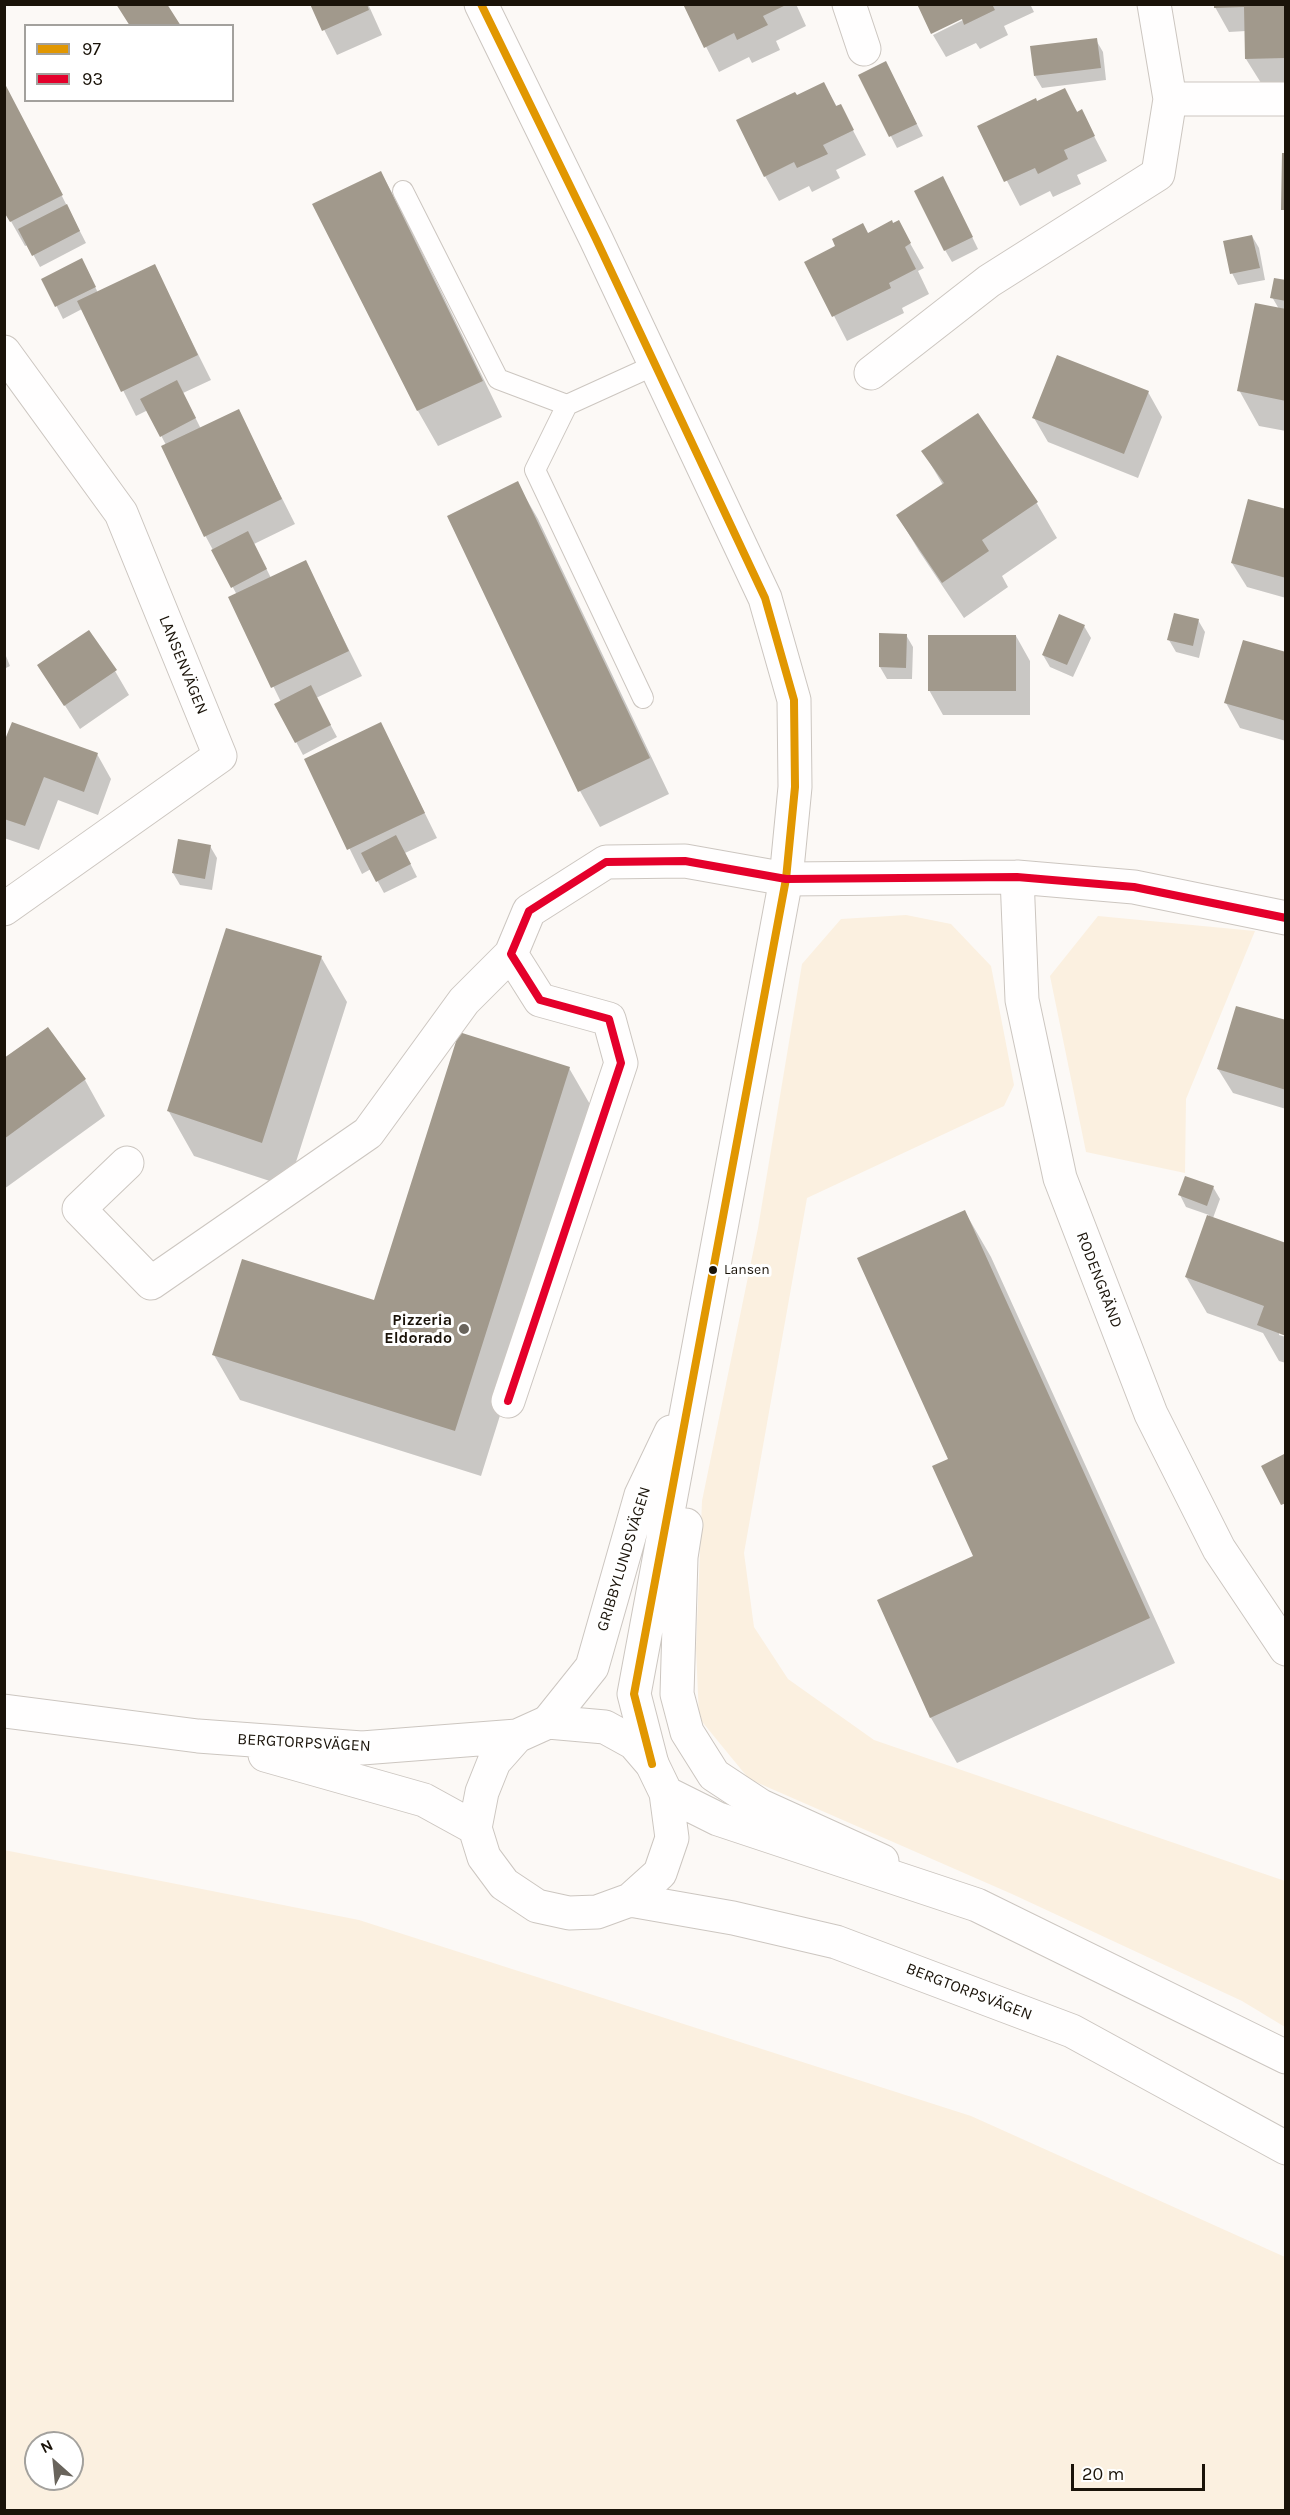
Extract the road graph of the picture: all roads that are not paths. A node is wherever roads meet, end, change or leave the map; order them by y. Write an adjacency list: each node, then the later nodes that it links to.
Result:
1 (481, 4): 9 (street, GRIBBYLUNDSVÄGEN)
2 (849, 4): 4 (street)
3 (1154, 4): 5 (street)
4 (864, 49)
5 (1170, 99): 6 (street); 10 (street)
6 (1286, 99)
7 (403, 191): 11 (lane)
8 (4, 352): 15 (street, LANSENVÄGEN)
9 (655, 364): 11 (lane); 14 (street, GRIBBYLUNDSVÄGEN)
10 (871, 373)
11 (567, 405): 12 (lane)
12 (643, 698)
13 (1017, 877): 14 (street); 16 (street); 21 (street, RODENGRÄND)
14 (786, 879): 17 (street); 19 (street, GRIBBYLUNDSVÄGEN)
15 (4, 909)
16 (1286, 918)
17 (511, 954): 18 (street); 20 (street)
18 (127, 1163)
19 (690, 1389): 23 (street, GRIBBYLUNDSVÄGEN); 26 (street, GRIBBYLUNDSVÄGEN); 29 (street)
20 (508, 1401)
21 (1286, 1649)
22 (4, 1711): 24 (street, BERGTORPSVÄGEN)
23 (548, 1722): 25 (street, BERGTORPSVÄGEN); 26 (street, BERGTORPSVÄGEN)
24 (198, 1736): 25 (street, BERGTORPSVÄGEN); 27 (street, BERGTORPSVÄGEN)
25 (517, 1736): 27 (street, BERGTORPSVÄGEN)
26 (659, 1778): 28 (street, BERGTORPSVÄGEN); 29 (street, BERGTORPSVÄGEN)
27 (475, 1828): 28 (street, BERGTORPSVÄGEN)
28 (630, 1899): 31 (street, BERGTORPSVÄGEN)
29 (976, 1905): 30 (street, BERGTORPSVÄGEN)
30 (1286, 2058)
31 (1286, 2148)

